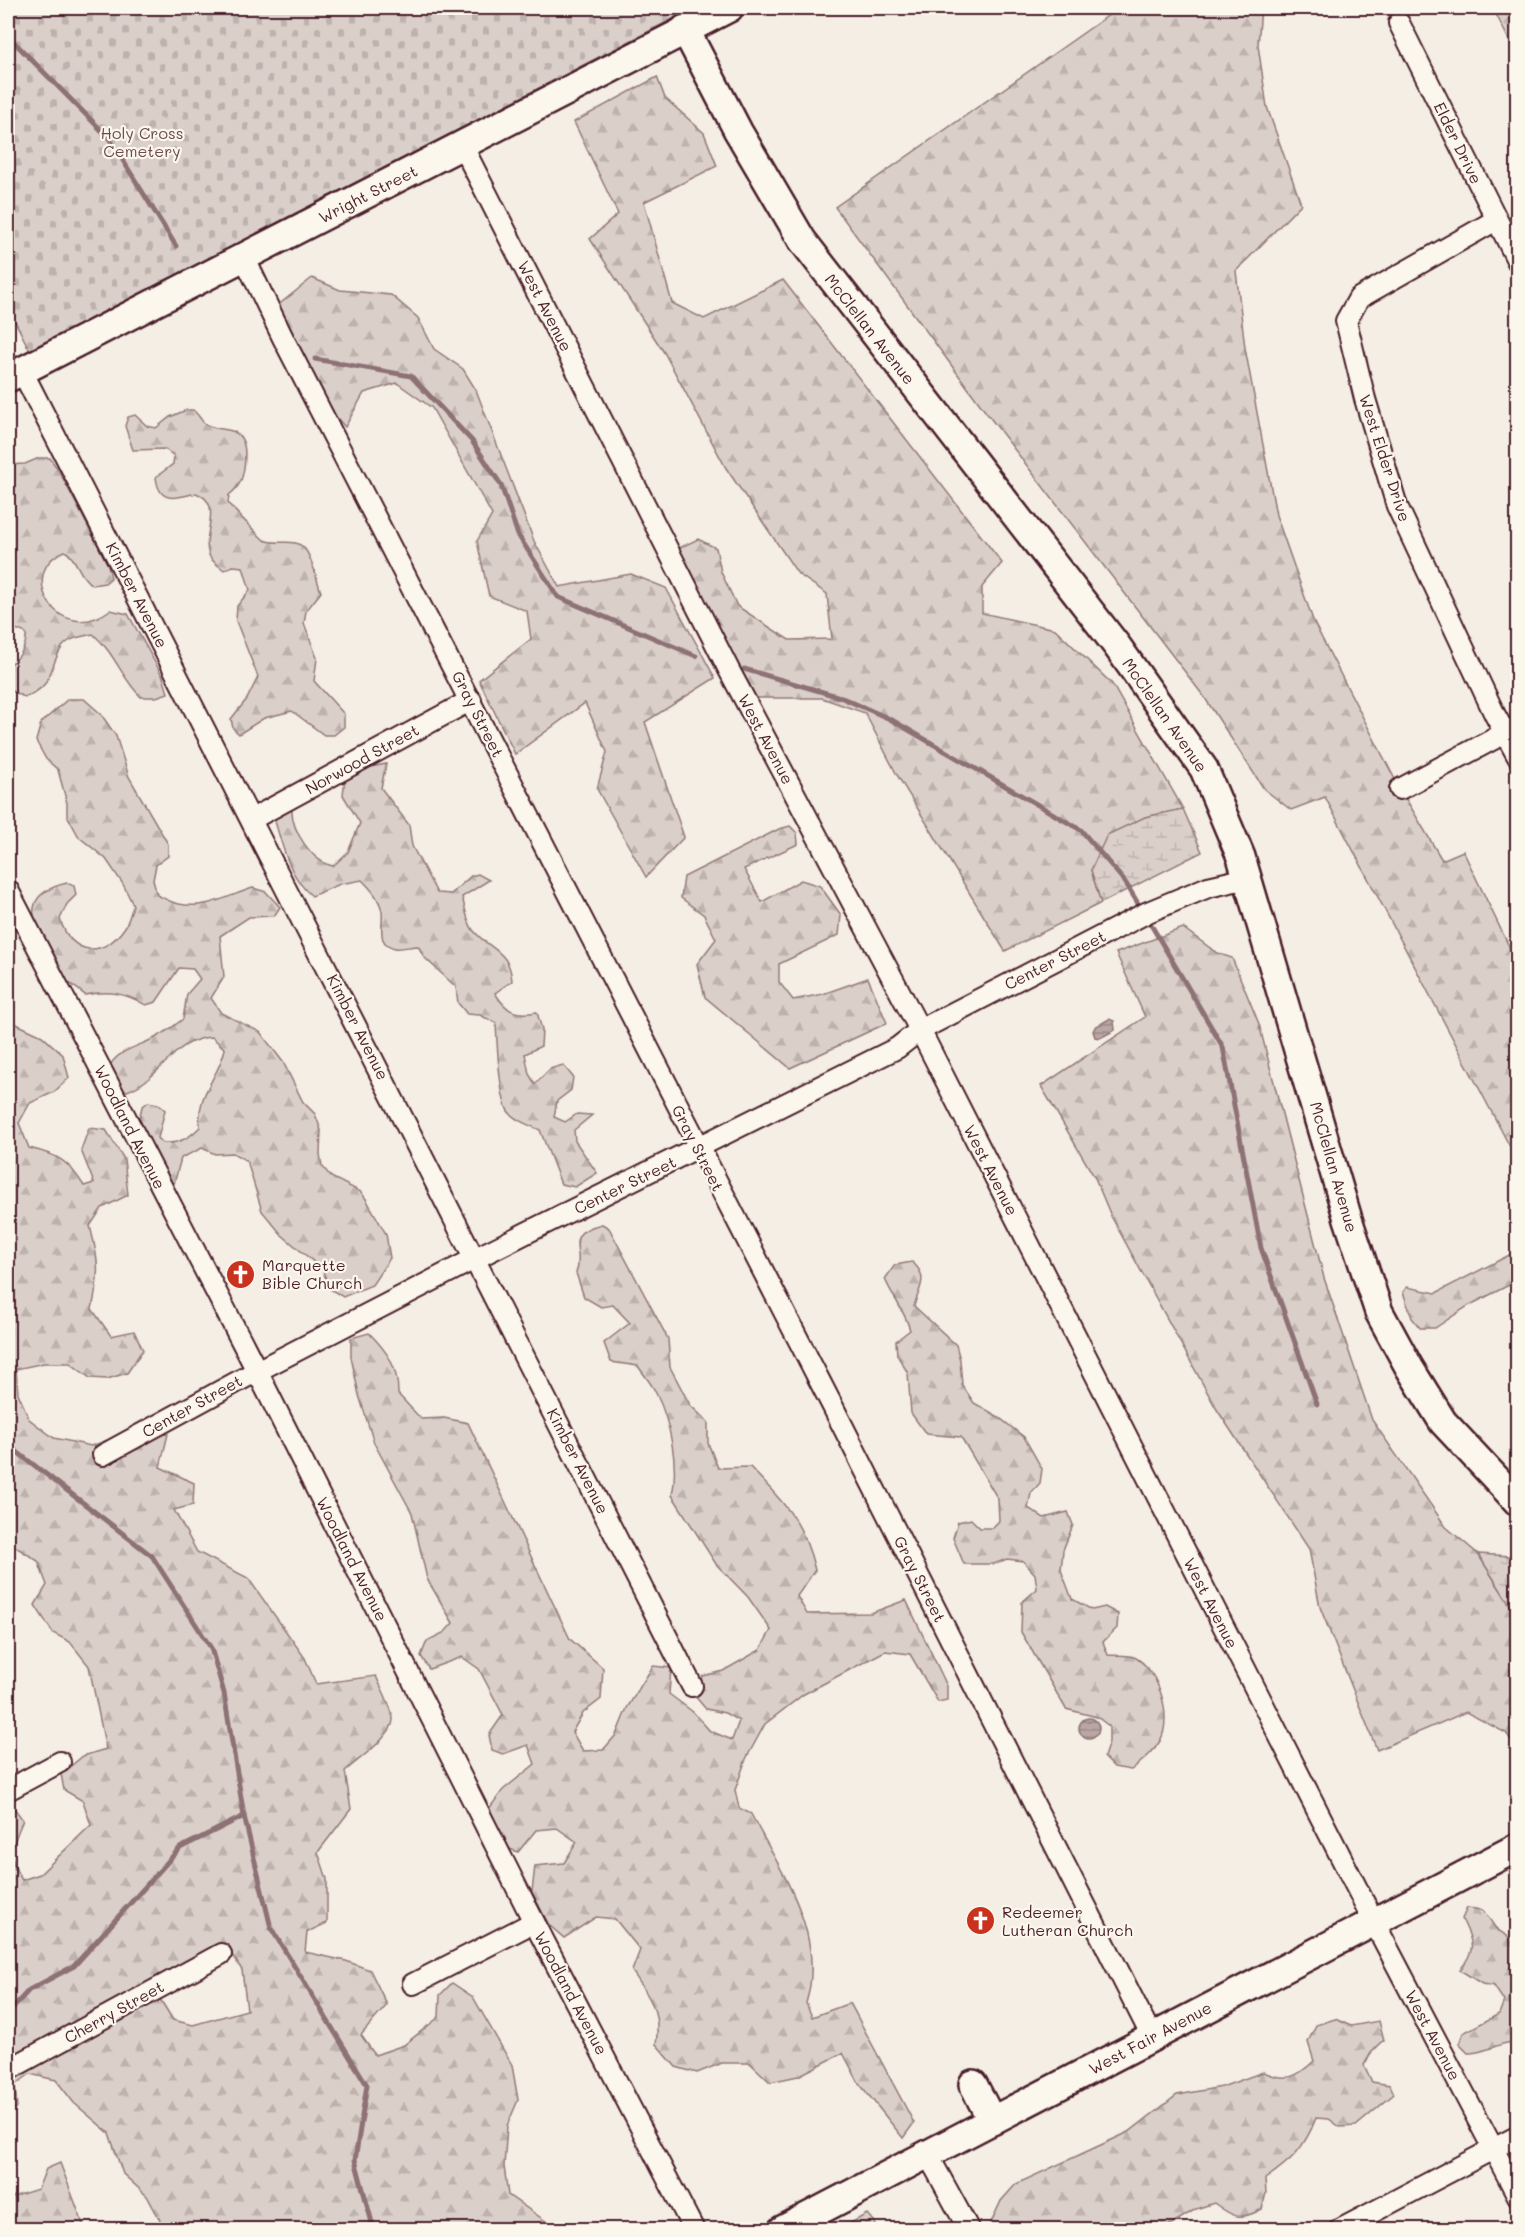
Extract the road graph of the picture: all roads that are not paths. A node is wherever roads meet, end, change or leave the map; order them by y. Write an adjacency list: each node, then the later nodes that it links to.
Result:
1 (729, 8): 3 (main road, Wright Street)
2 (1399, 23): 5 (street, Elder Drive)
3 (686, 29): 4 (main road, Wright Street); 14 (main road, McClellan Avenue)
4 (462, 145): 6 (main road, Wright Street); 16 (street, West Avenue)
5 (1496, 220): 7 (street, Elder Drive); 10 (street, West Elder Drive)
6 (244, 257): 8 (main road, Wright Street); 9 (street, Gray Street)
7 (1518, 262)
8 (15, 375): 13 (street, Kimber Avenue)
9 (471, 700): 13 (street, Norwood Street); 17 (street, Gray Street)
10 (1511, 729): 11 (street, West Elder Drive); 12 (street)
11 (1518, 757)
12 (1400, 789)
13 (252, 819): 18 (street, Kimber Avenue)
14 (1248, 878): 16 (street, Center Street); 21 (main road, McClellan Avenue)
15 (8, 890): 19 (street, Woodland Avenue)
16 (920, 1030): 17 (street, Center Street); 27 (street, West Avenue)
17 (698, 1149): 18 (street, Center Street); 30 (street, Gray Street)
18 (476, 1258): 19 (street, Center Street); 22 (street, Kimber Avenue)
19 (257, 1371): 20 (street, Center Street); 26 (street, Woodland Avenue)
20 (103, 1455)
21 (1518, 1502)
22 (692, 1686)
23 (60, 1762): 24 (street)
24 (8, 1790)
25 (1518, 1847): 27 (main road, West Fair Avenue)
26 (534, 1922): 29 (street); 38 (street, Woodland Avenue)
27 (1374, 1922): 30 (main road, West Fair Avenue); 35 (street, West Avenue)
28 (221, 1954): 31 (street, Cherry Street)
29 (413, 1984)
30 (1152, 2037): 33 (main road, West Fair Avenue)
31 (8, 2070)
32 (973, 2084): 33 (main road)
33 (992, 2121): 36 (main road, West Fair Avenue)
34 (1518, 2136): 35 (street)
35 (1493, 2150): 37 (street, West Avenue); 41 (street)
36 (928, 2155): 39 (main road, West Fair Avenue); 40 (street)
37 (1518, 2196)
38 (694, 2229)
39 (782, 2229)
40 (969, 2229)
41 (1339, 2229)

